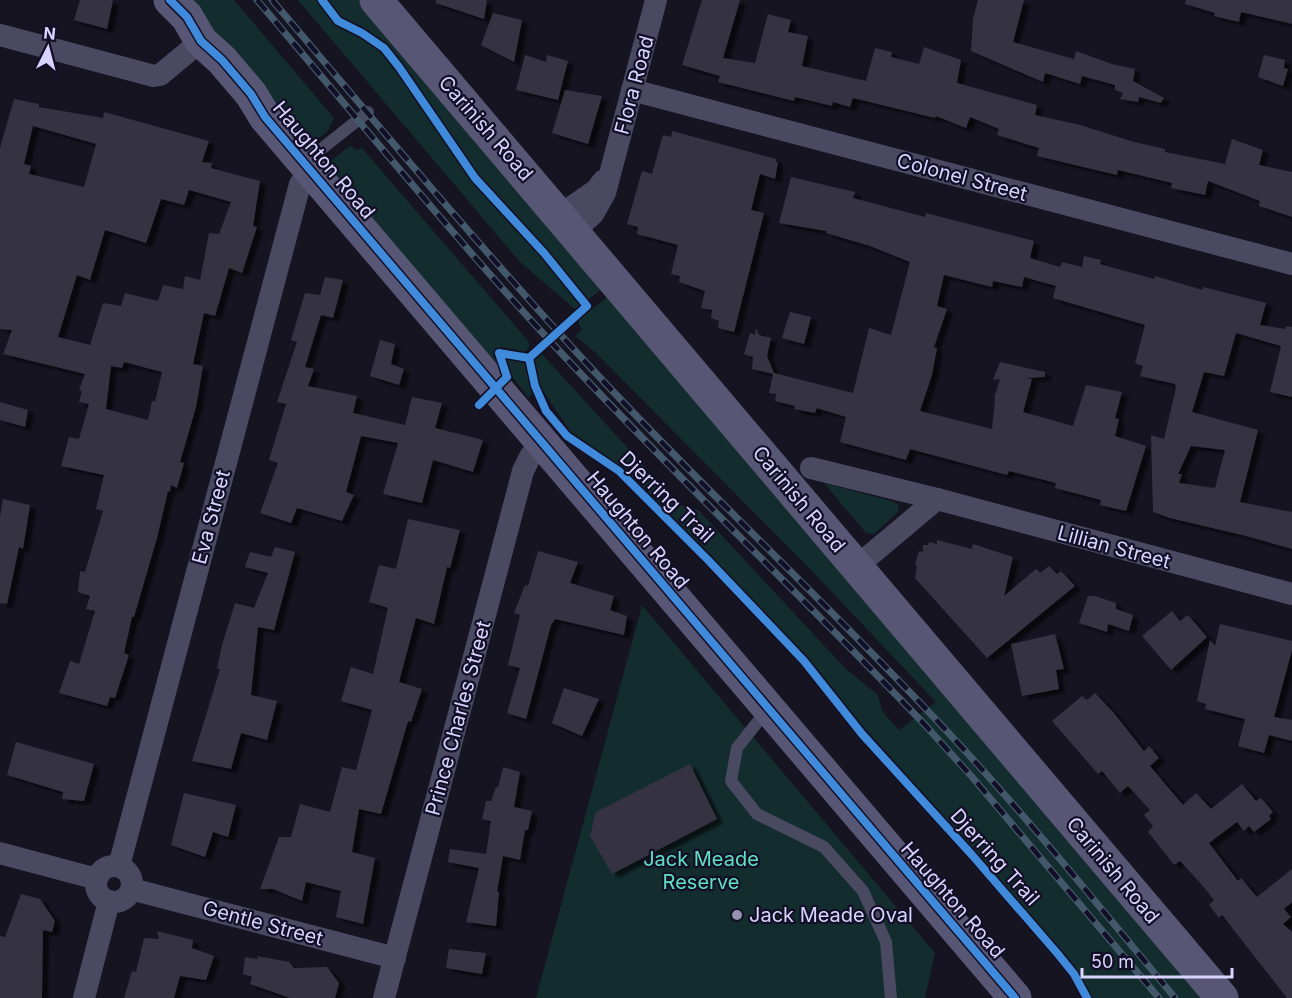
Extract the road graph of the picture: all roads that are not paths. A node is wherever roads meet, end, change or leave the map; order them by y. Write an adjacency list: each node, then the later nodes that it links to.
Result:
1 (158, 0): 6 (street, Haughton Road)
2 (170, 0): 6 (street, Haughton Road)
3 (376, 0): 10 (street, Carinish Road)
4 (656, 0): 7 (street, Flora Road)
5 (0, 34): 6 (street)
6 (194, 47): 9 (street, Haughton Road)
7 (633, 90): 10 (street, Flora Road); 11 (street, Colonel Street)
8 (368, 112): 9 (lane)
9 (309, 168): 12 (street, Haughton Road); 19 (street, Eva Street)
10 (567, 223): 15 (street, Carinish Road)
11 (1292, 264)
12 (543, 444): 17 (street, Haughton Road); 23 (street, Prince Charles Street)
13 (811, 468): 14 (street, Lillian Street)
14 (937, 499): 15 (street); 16 (street, Lillian Street)
15 (856, 567): 28 (street, Carinish Road)
16 (1292, 594)
17 (768, 709): 26 (lane); 27 (street, Haughton Road)
18 (0, 853): 20 (street)
19 (119, 866): 20 (street); 21 (street)
20 (97, 879): 22 (street)
21 (131, 889): 22 (street); 23 (street, Gentle Street)
22 (109, 901): 24 (street)
23 (395, 958): 25 (street, Prince Charles Street)
24 (84, 998)
25 (384, 998)
26 (891, 998)
27 (1015, 998)
28 (1222, 998)

